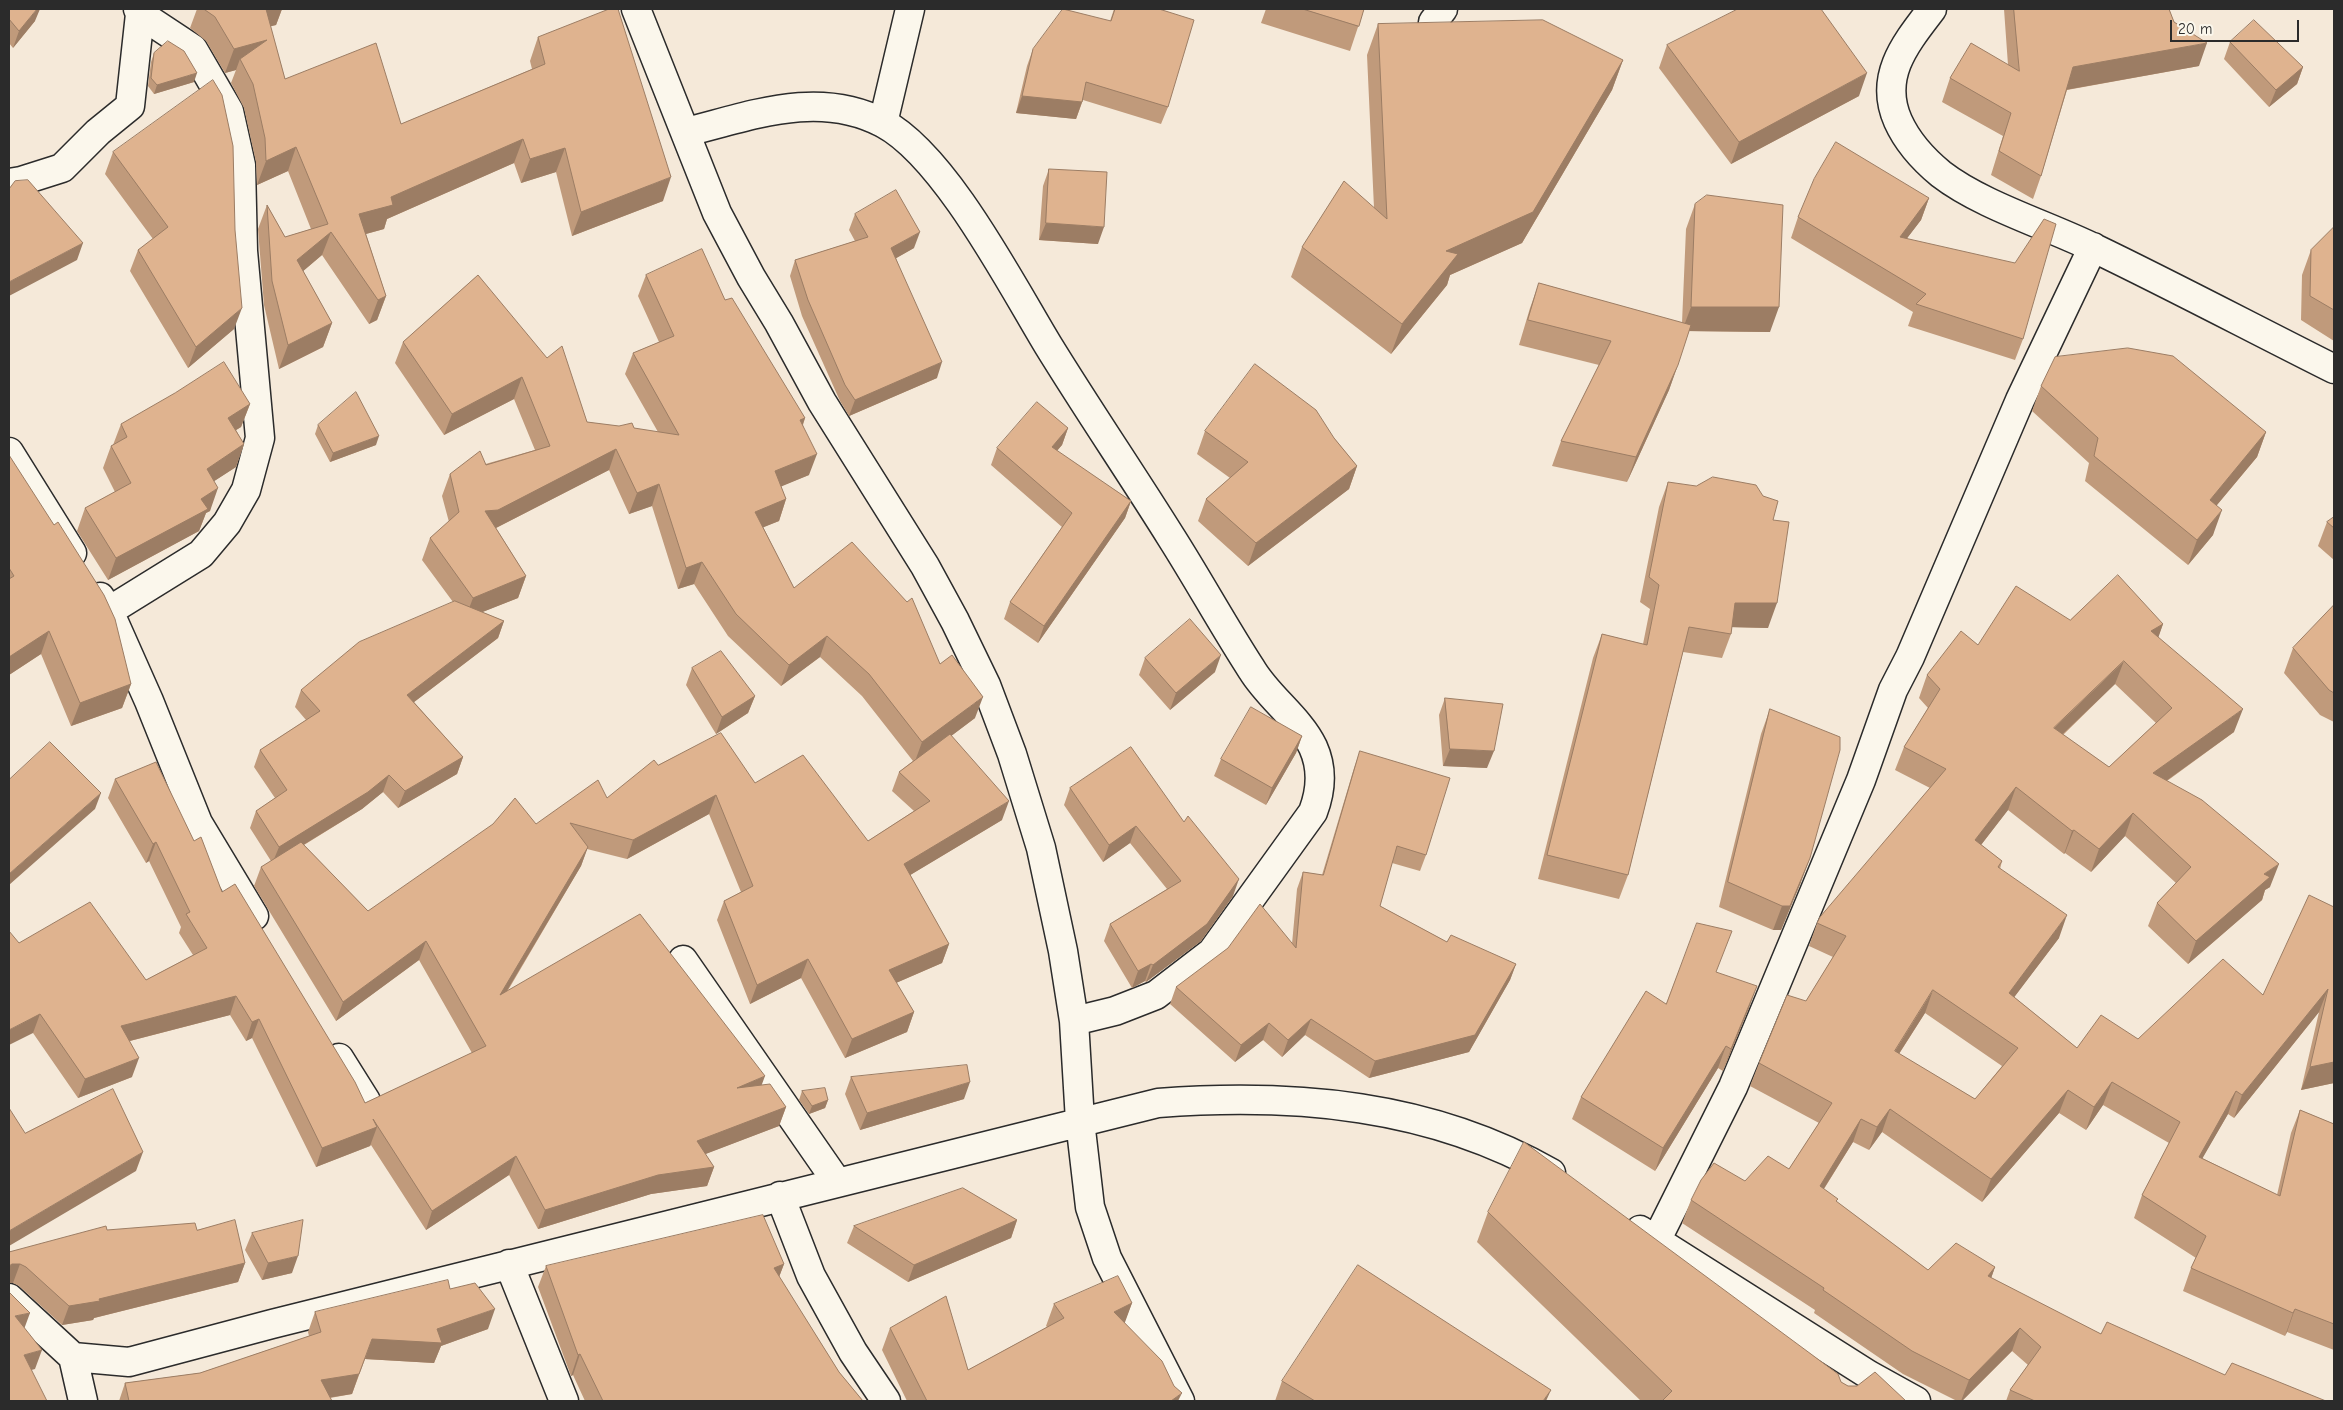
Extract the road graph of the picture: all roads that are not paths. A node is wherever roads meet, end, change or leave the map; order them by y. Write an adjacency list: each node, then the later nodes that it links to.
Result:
1 (636, 9): 6 (street)
2 (910, 9): 5 (street)
3 (1932, 9): 8 (street)
4 (139, 11): 7 (street); 11 (street)
5 (883, 123): 6 (street); 14 (street)
6 (686, 132): 14 (street)
7 (9, 183)
8 (2093, 247): 9 (street); 22 (street)
9 (2334, 369)
10 (9, 452): 11 (street)
11 (108, 612): 12 (street)
12 (269, 941)
13 (683, 960): 18 (street)
14 (1074, 1020): 17 (street)
15 (325, 1034): 16 (street)
16 (366, 1102)
17 (1080, 1121): 18 (street); 19 (street); 31 (street)
18 (837, 1182): 20 (street)
19 (1572, 1185)
20 (780, 1196): 23 (street); 30 (street)
21 (1618, 1216): 22 (street)
22 (1656, 1241): 26 (street)
23 (509, 1264): 25 (street); 29 (street)
24 (9, 1298): 25 (street)
25 (73, 1357): 28 (street)
26 (1868, 1375): 27 (street); 32 (street)
27 (1849, 1395)
28 (83, 1401)
29 (564, 1401)
30 (886, 1401)
31 (1180, 1401)
32 (1916, 1401)

